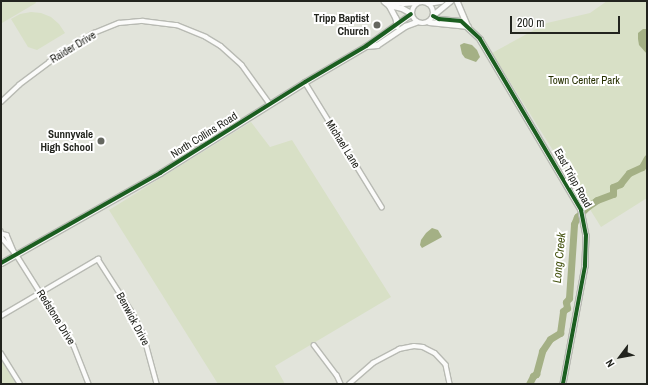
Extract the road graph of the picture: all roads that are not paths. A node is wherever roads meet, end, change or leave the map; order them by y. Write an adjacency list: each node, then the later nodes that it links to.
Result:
1 (384, 1): 6 (street)
2 (441, 1): 7 (street)
3 (450, 1): 9 (street)
4 (457, 1): 13 (street)
5 (418, 2): 6 (street); 7 (street); 8 (street)
6 (389, 3): 8 (street); 12 (street)
7 (428, 3): 9 (street)
8 (411, 13): 10 (street); 12 (street, North Collins Road)
9 (434, 15): 11 (street); 13 (street, East Tripp Road)
10 (416, 22): 11 (street); 14 (street, North Collins Road)
11 (429, 22): 13 (street)
12 (397, 26): 14 (street, North Collins Road)
13 (468, 26): 32 (street, East Tripp Road)
14 (366, 46): 15 (street, North Collins Road)
15 (305, 82): 17 (street, North Collins Road); 18 (street, Michael Lane)
16 (1, 102): 17 (street, Raider Drive)
17 (270, 104): 20 (street, North Collins Road)
18 (382, 206)
19 (2, 233): 20 (street, Redstone Drive)
20 (16, 254): 21 (street, North Collins Road); 22 (street, Redstone Drive)
21 (1, 263)
22 (41, 293): 23 (street); 27 (street, Redstone Drive); 28 (street, Benwick Drive)
23 (1, 316)
24 (314, 345): 29 (street)
25 (1, 353): 26 (street)
26 (20, 384)
27 (90, 384)
28 (157, 384)
29 (342, 384)
30 (349, 384): 31 (street)
31 (450, 384)
32 (564, 384)

